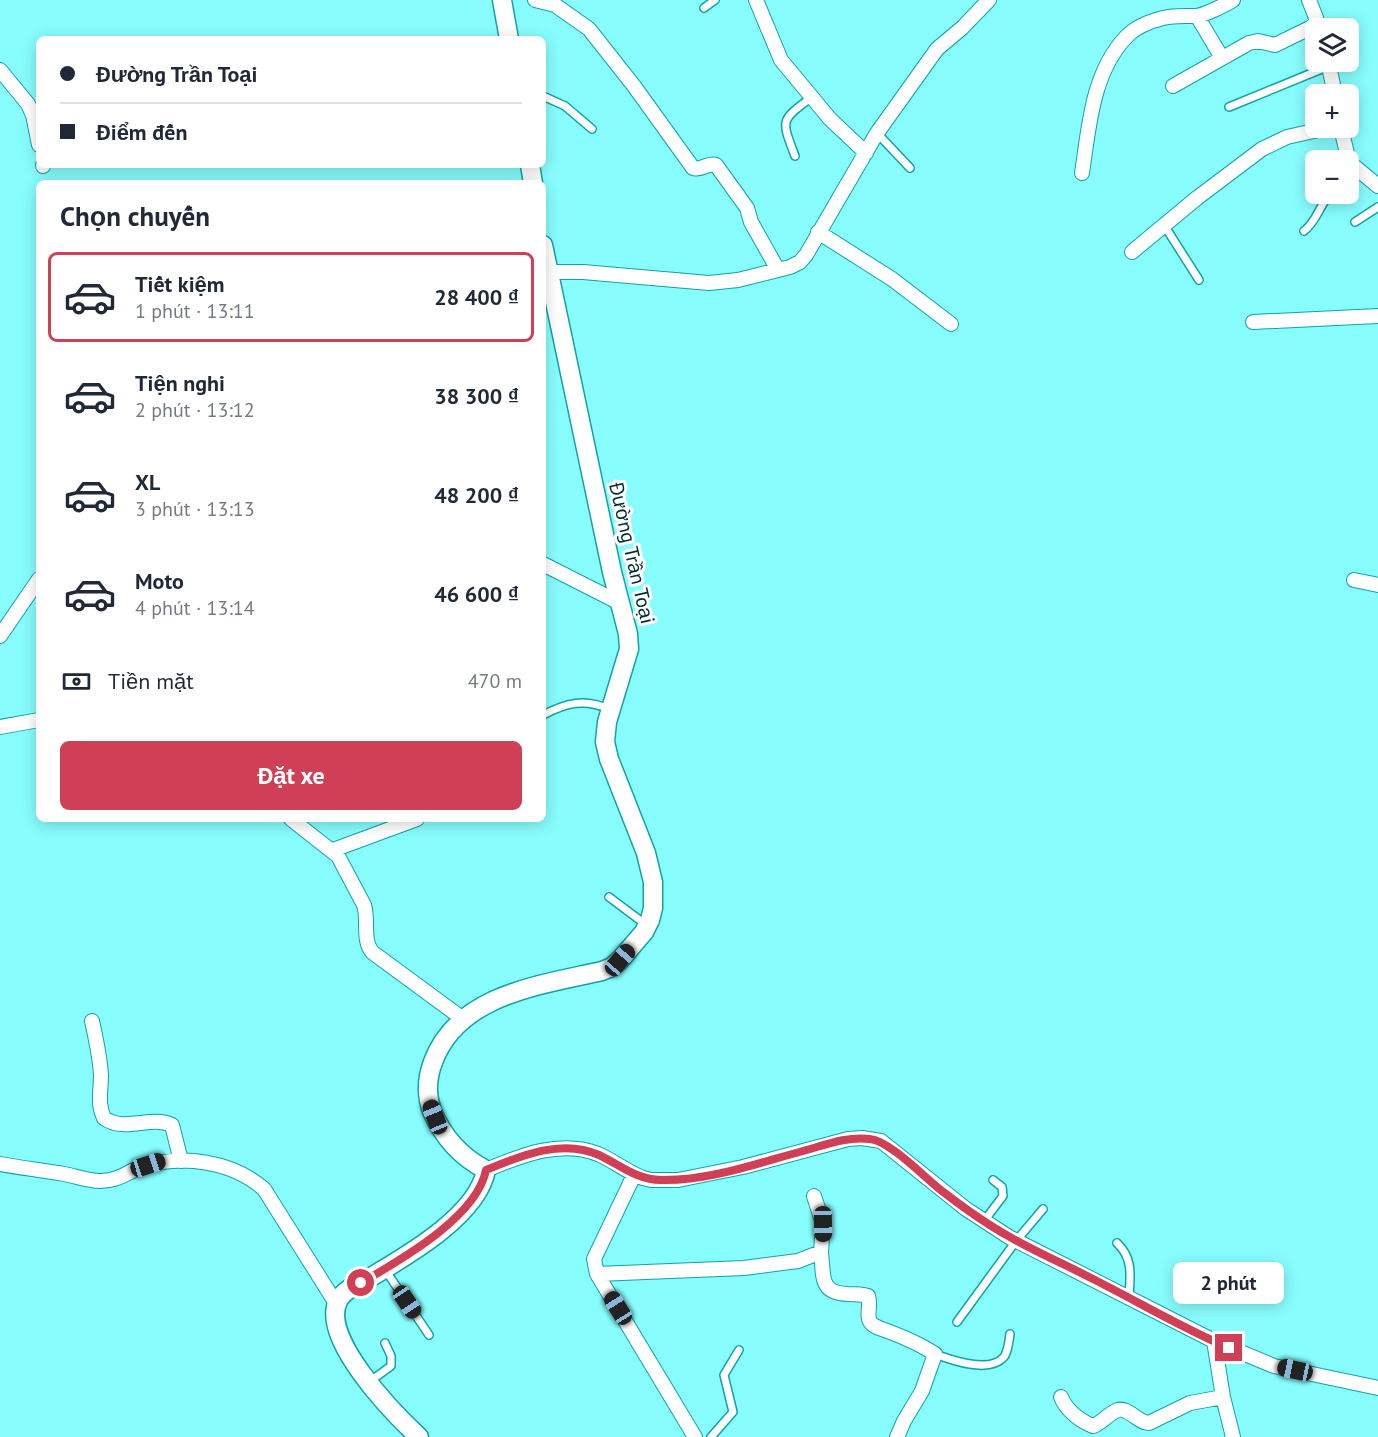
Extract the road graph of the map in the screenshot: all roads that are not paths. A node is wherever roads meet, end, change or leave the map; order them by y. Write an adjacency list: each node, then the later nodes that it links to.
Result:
1 (502, 0): 13 (street)
2 (535, 0): 8 (street)
3 (715, 0): 9 (lane)
4 (756, 0): 19 (street)
5 (989, 0): 23 (street)
6 (1233, 0): 10 (street)
7 (1309, 0): 11 (street)
8 (557, 2): 39 (street)
9 (704, 8)
10 (1197, 16): 14 (street); 28 (street)
11 (1316, 18)
12 (1305, 32): 14 (street)
13 (508, 36)
14 (1222, 58): 17 (street)
15 (0, 70): 22 (street)
16 (1310, 72): 20 (lane)
17 (1173, 86)
18 (546, 97): 21 (lane)
19 (812, 97): 25 (street); 26 (lane)
20 (1229, 107)
21 (592, 129)
22 (36, 130)
23 (877, 133): 25 (street); 27 (lane)
24 (1305, 133): 34 (street)
25 (866, 153): 36 (street)
26 (795, 156)
27 (910, 168)
28 (1082, 173)
29 (1359, 175): 30 (street)
30 (1378, 186)
31 (1322, 204): 35 (lane)
32 (1378, 207): 33 (lane)
33 (1355, 222)
34 (1164, 225): 37 (street); 41 (lane)
35 (1304, 231)
36 (818, 232): 39 (street); 44 (street)
37 (1132, 252)
38 (546, 258): 40 (street, Đường Trần Toại)
39 (778, 270): 40 (street)
40 (549, 272): 49 (street, Đường Trần Toại)
41 (1199, 280)
42 (1378, 315): 43 (street)
43 (1253, 322)
44 (951, 324)
45 (546, 566): 49 (street)
46 (1354, 580): 48 (street)
47 (36, 583): 50 (street)
48 (1378, 585)
49 (621, 603): 51 (street, Đường Trần Toại)
50 (0, 636)
51 (611, 710): 52 (lane); 59 (street, Đường Trần Toại)
52 (546, 713)
53 (36, 721): 54 (street)
54 (0, 727)
55 (295, 822): 57 (street)
56 (409, 822): 57 (street)
57 (333, 850): 60 (street)
58 (609, 897): 59 (lane)
59 (647, 926): 60 (street, Đường Trần Toại)
60 (463, 1019): 64 (street, Đường Trần Toại)
61 (92, 1022): 62 (street)
62 (181, 1161): 63 (street); 76 (street)
63 (0, 1164)
64 (486, 1170): 65 (street); 73 (street)
65 (634, 1175): 69 (street); 74 (street)
66 (993, 1180): 69 (lane)
67 (814, 1196): 72 (street)
68 (1043, 1209): 70 (lane)
69 (984, 1221): 70 (street)
70 (1016, 1241): 75 (street); 77 (lane)
71 (1117, 1243): 75 (lane)
72 (821, 1252): 74 (street); 83 (street)
73 (385, 1269): 76 (street); 79 (lane)
74 (597, 1274): 89 (street)
75 (1129, 1298): 80 (street)
76 (337, 1305): 84 (street)
77 (957, 1322)
78 (1010, 1334): 83 (lane)
79 (429, 1335)
80 (1214, 1341): 85 (street); 87 (street)
81 (385, 1343): 84 (lane)
82 (739, 1350): 90 (lane)
83 (935, 1353): 91 (street)
84 (369, 1382): 88 (street)
85 (1378, 1388)
86 (1061, 1397): 87 (street)
87 (1223, 1397): 92 (street)
88 (419, 1437)
89 (695, 1437)
90 (711, 1437)
91 (897, 1437)
92 (1233, 1437)

